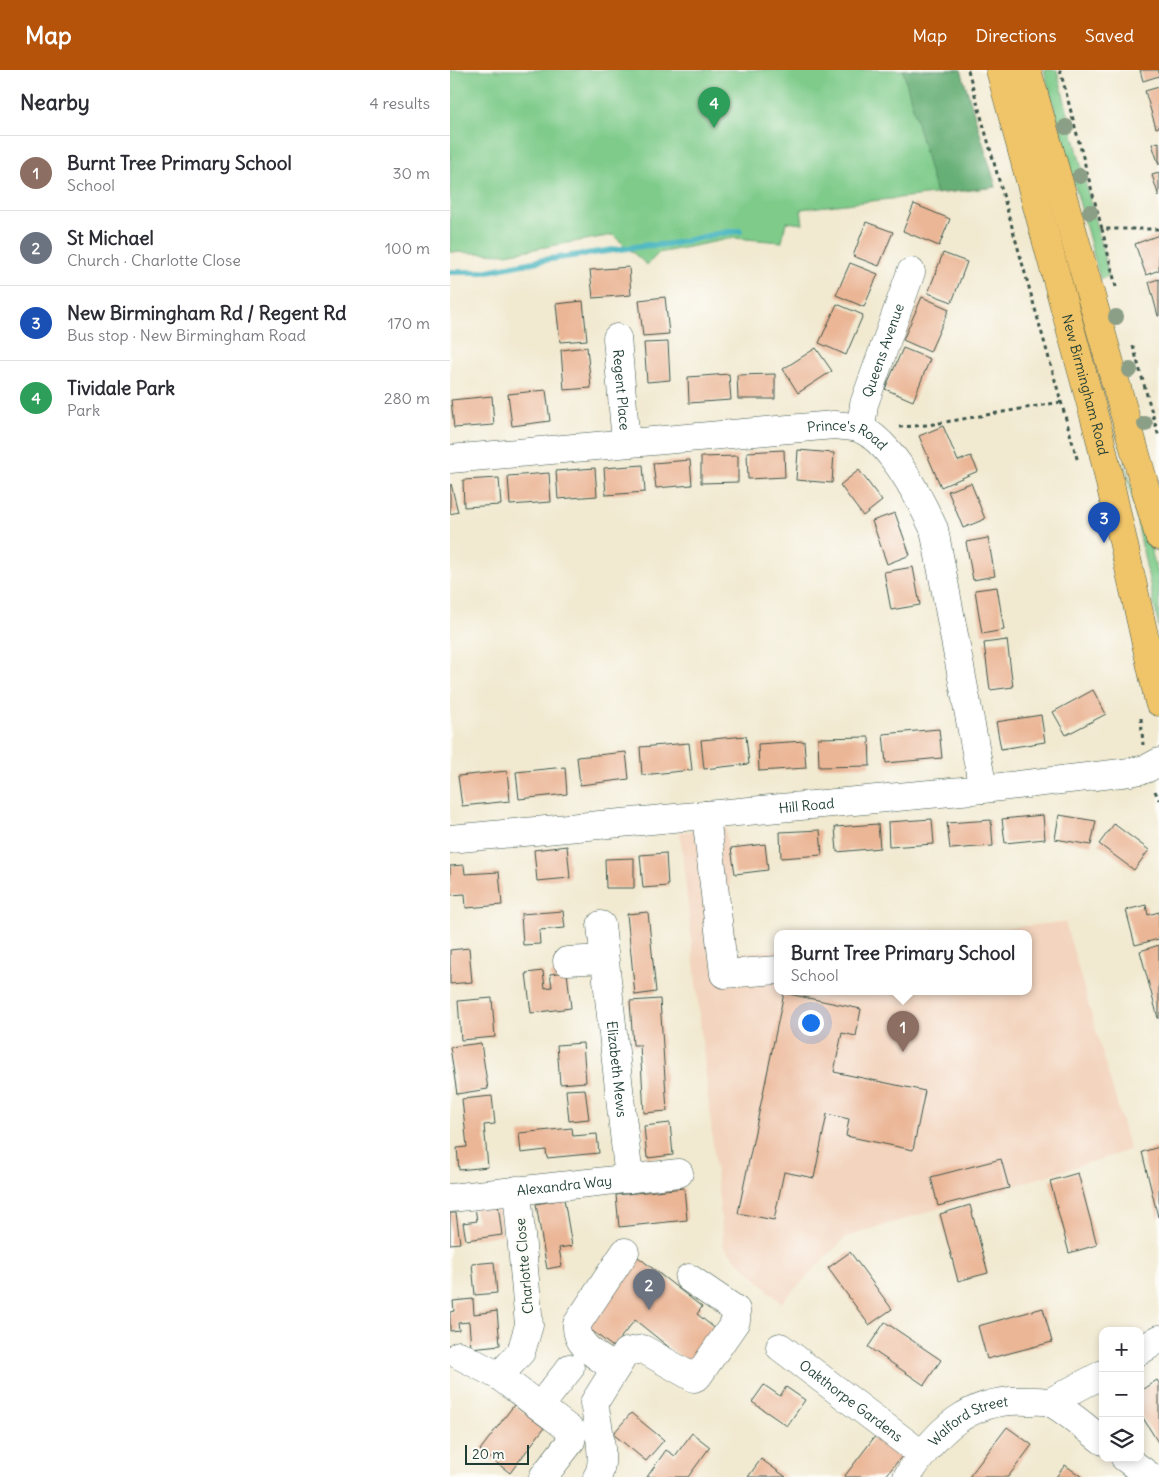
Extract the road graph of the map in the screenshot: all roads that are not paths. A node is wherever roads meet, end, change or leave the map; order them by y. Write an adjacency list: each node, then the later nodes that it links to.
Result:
1 (1000, 70): 9 (highway, New Birmingham Road)
2 (1027, 70): 8 (highway, New Birmingham Road)
3 (911, 272): 5 (street, Queens Avenue)
4 (617, 338): 6 (street, Regent Place)
5 (861, 429): 6 (street, Prince's Road); 11 (street, Prince's Road)
6 (626, 443): 7 (street, Prince's Road)
7 (450, 459)
8 (1159, 536)
9 (1159, 702)
10 (1159, 762): 11 (street, Hill Road)
11 (983, 789): 12 (street, Hill Road)
12 (706, 815): 13 (street, Hill Road); 17 (street)
13 (450, 839)
14 (601, 925): 15 (street, Elizabeth Mews)
15 (604, 959): 16 (street); 19 (street, Elizabeth Mews)
16 (567, 962)
17 (774, 970)
18 (679, 1173): 19 (street, Alexandra Way)
19 (629, 1178): 20 (street, Alexandra Way)
20 (517, 1190): 21 (street, Alexandra Way); 30 (street, Charlotte Close)
21 (450, 1198)
22 (625, 1252): 29 (street)
23 (689, 1278): 29 (street)
24 (1159, 1339): 26 (street)
25 (780, 1347): 35 (street, Oakthorpe Gardens)
26 (1144, 1348)
27 (459, 1355): 30 (street)
28 (570, 1368): 33 (street)
29 (614, 1368): 38 (street)
30 (499, 1376): 33 (street)
31 (1099, 1376): 32 (street)
32 (1050, 1402): 34 (street); 35 (street, Walford Street)
33 (540, 1406): 37 (street)
34 (1099, 1438)
35 (921, 1454): 39 (street, Walford Street)
36 (1131, 1462): 40 (street)
37 (543, 1477)
38 (597, 1477)
39 (907, 1477)
40 (1151, 1477)

